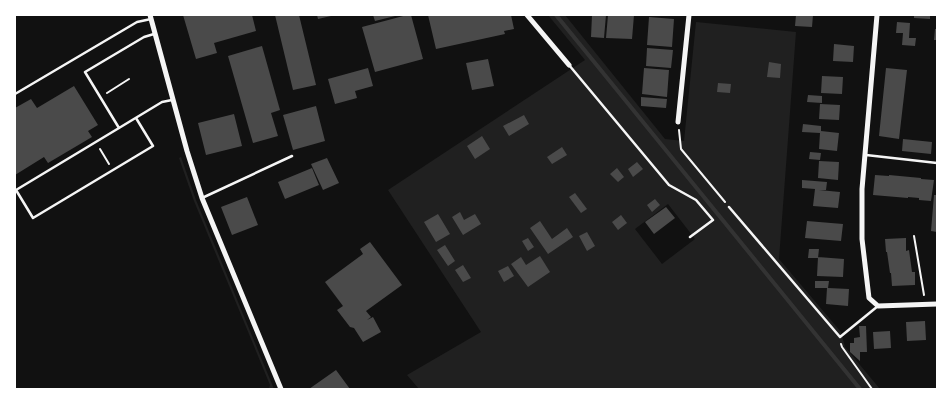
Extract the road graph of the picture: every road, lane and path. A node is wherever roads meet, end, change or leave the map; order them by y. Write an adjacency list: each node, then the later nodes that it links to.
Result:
1 (527, 15): 6 (street)
2 (689, 15): 12 (street)
3 (877, 15): 15 (street)
4 (150, 17): 5 (street); 8 (lane)
5 (154, 34): 9 (lane); 10 (street)
6 (569, 64): 22 (lane)
7 (129, 79): 9 (path)
8 (15, 94)
9 (101, 98): 13 (lane)
10 (172, 100): 11 (lane); 19 (street)
11 (136, 118): 13 (lane); 18 (lane)
12 (678, 122): 20 (path)
13 (119, 128): 14 (lane)
14 (96, 142): 18 (path); 18 (lane)
15 (864, 155): 17 (lane); 25 (street)
16 (292, 156): 19 (lane)
17 (937, 163)
18 (112, 171)
19 (202, 198): 27 (street)
20 (729, 207): 26 (lane)
21 (914, 236): 24 (path)
22 (690, 237)
23 (937, 304): 24 (street)
24 (926, 305): 25 (street)
25 (878, 306): 26 (lane)
26 (840, 337): 28 (path)
27 (281, 389)
28 (872, 389)

